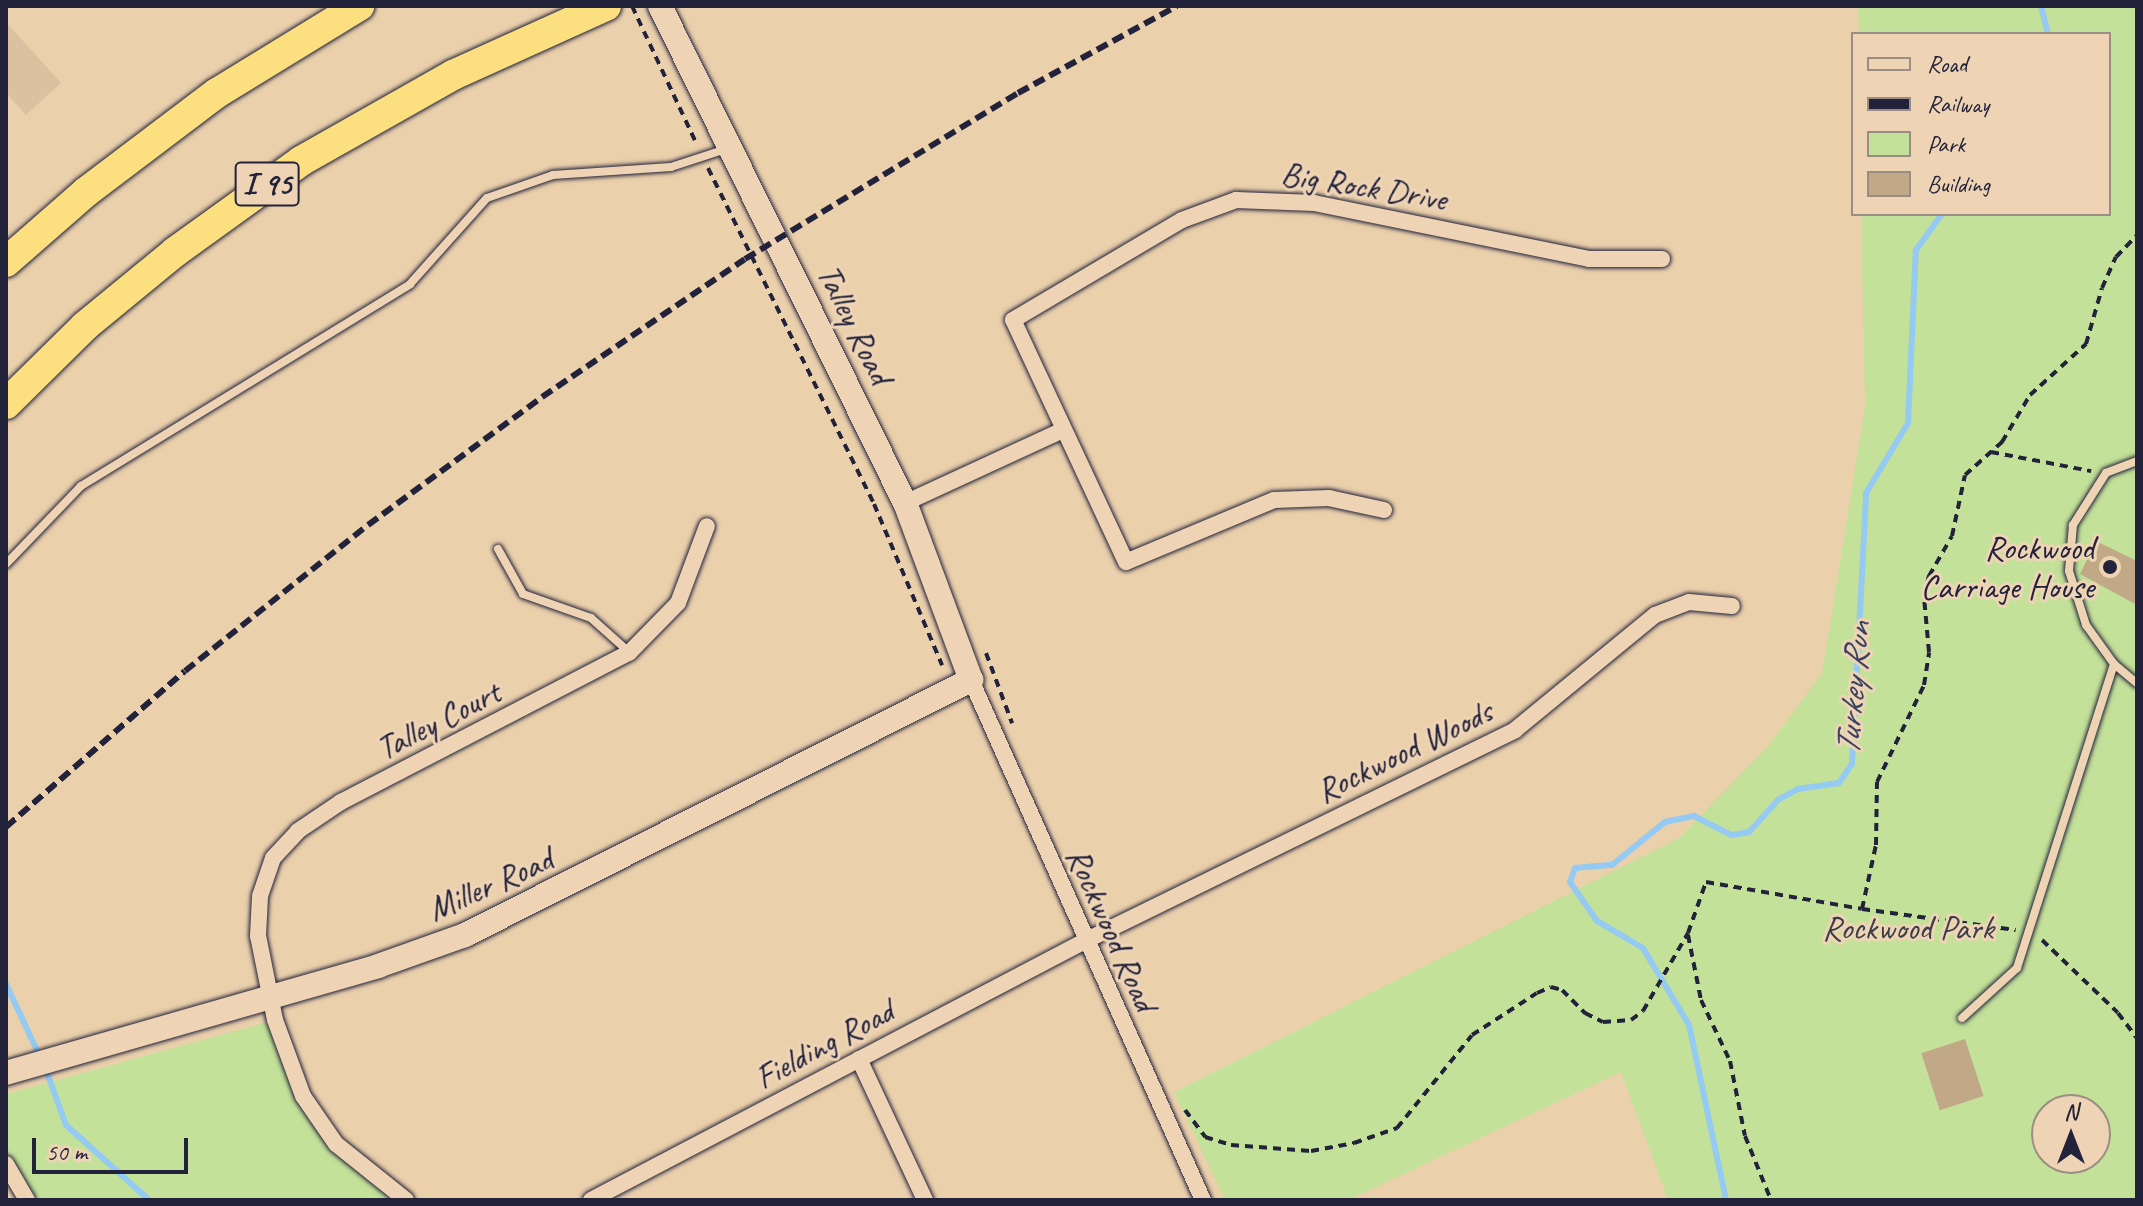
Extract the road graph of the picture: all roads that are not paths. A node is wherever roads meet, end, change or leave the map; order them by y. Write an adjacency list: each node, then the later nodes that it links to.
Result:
1 (359, 6): 6 (highway)
2 (606, 6): 7 (highway, I 95)
3 (660, 6): 4 (street, Talley Road)
4 (731, 147): 10 (street, Talley Road); 14 (lane)
5 (1662, 259): 8 (street, Big Rock Drive)
6 (6, 262)
7 (6, 404)
8 (1061, 431): 10 (street); 11 (street)
9 (2137, 461): 17 (lane)
10 (905, 503): 18 (street, Talley Road)
11 (1384, 510)
12 (707, 526): 16 (street, Talley Court)
13 (498, 549): 16 (lane)
14 (6, 564)
15 (1732, 606): 20 (street, Rockwood Woods)
16 (629, 653): 21 (street, Talley Court)
17 (2114, 664): 19 (lane); 22 (lane)
18 (971, 680): 20 (street, Rockwood Road); 21 (street, Miller Road)
19 (2137, 683)
20 (1085, 941): 23 (street, Fielding Road); 30 (street, Rockwood Road)
21 (270, 997): 24 (street, Miller Road); 27 (street, Talley Court)
22 (1962, 1018)
23 (859, 1059): 28 (street, Fielding Road); 29 (street)
24 (17, 1070)
25 (6, 1164): 26 (street)
26 (27, 1200)
27 (406, 1200)
28 (591, 1200)
29 (925, 1200)
30 (1203, 1200)

